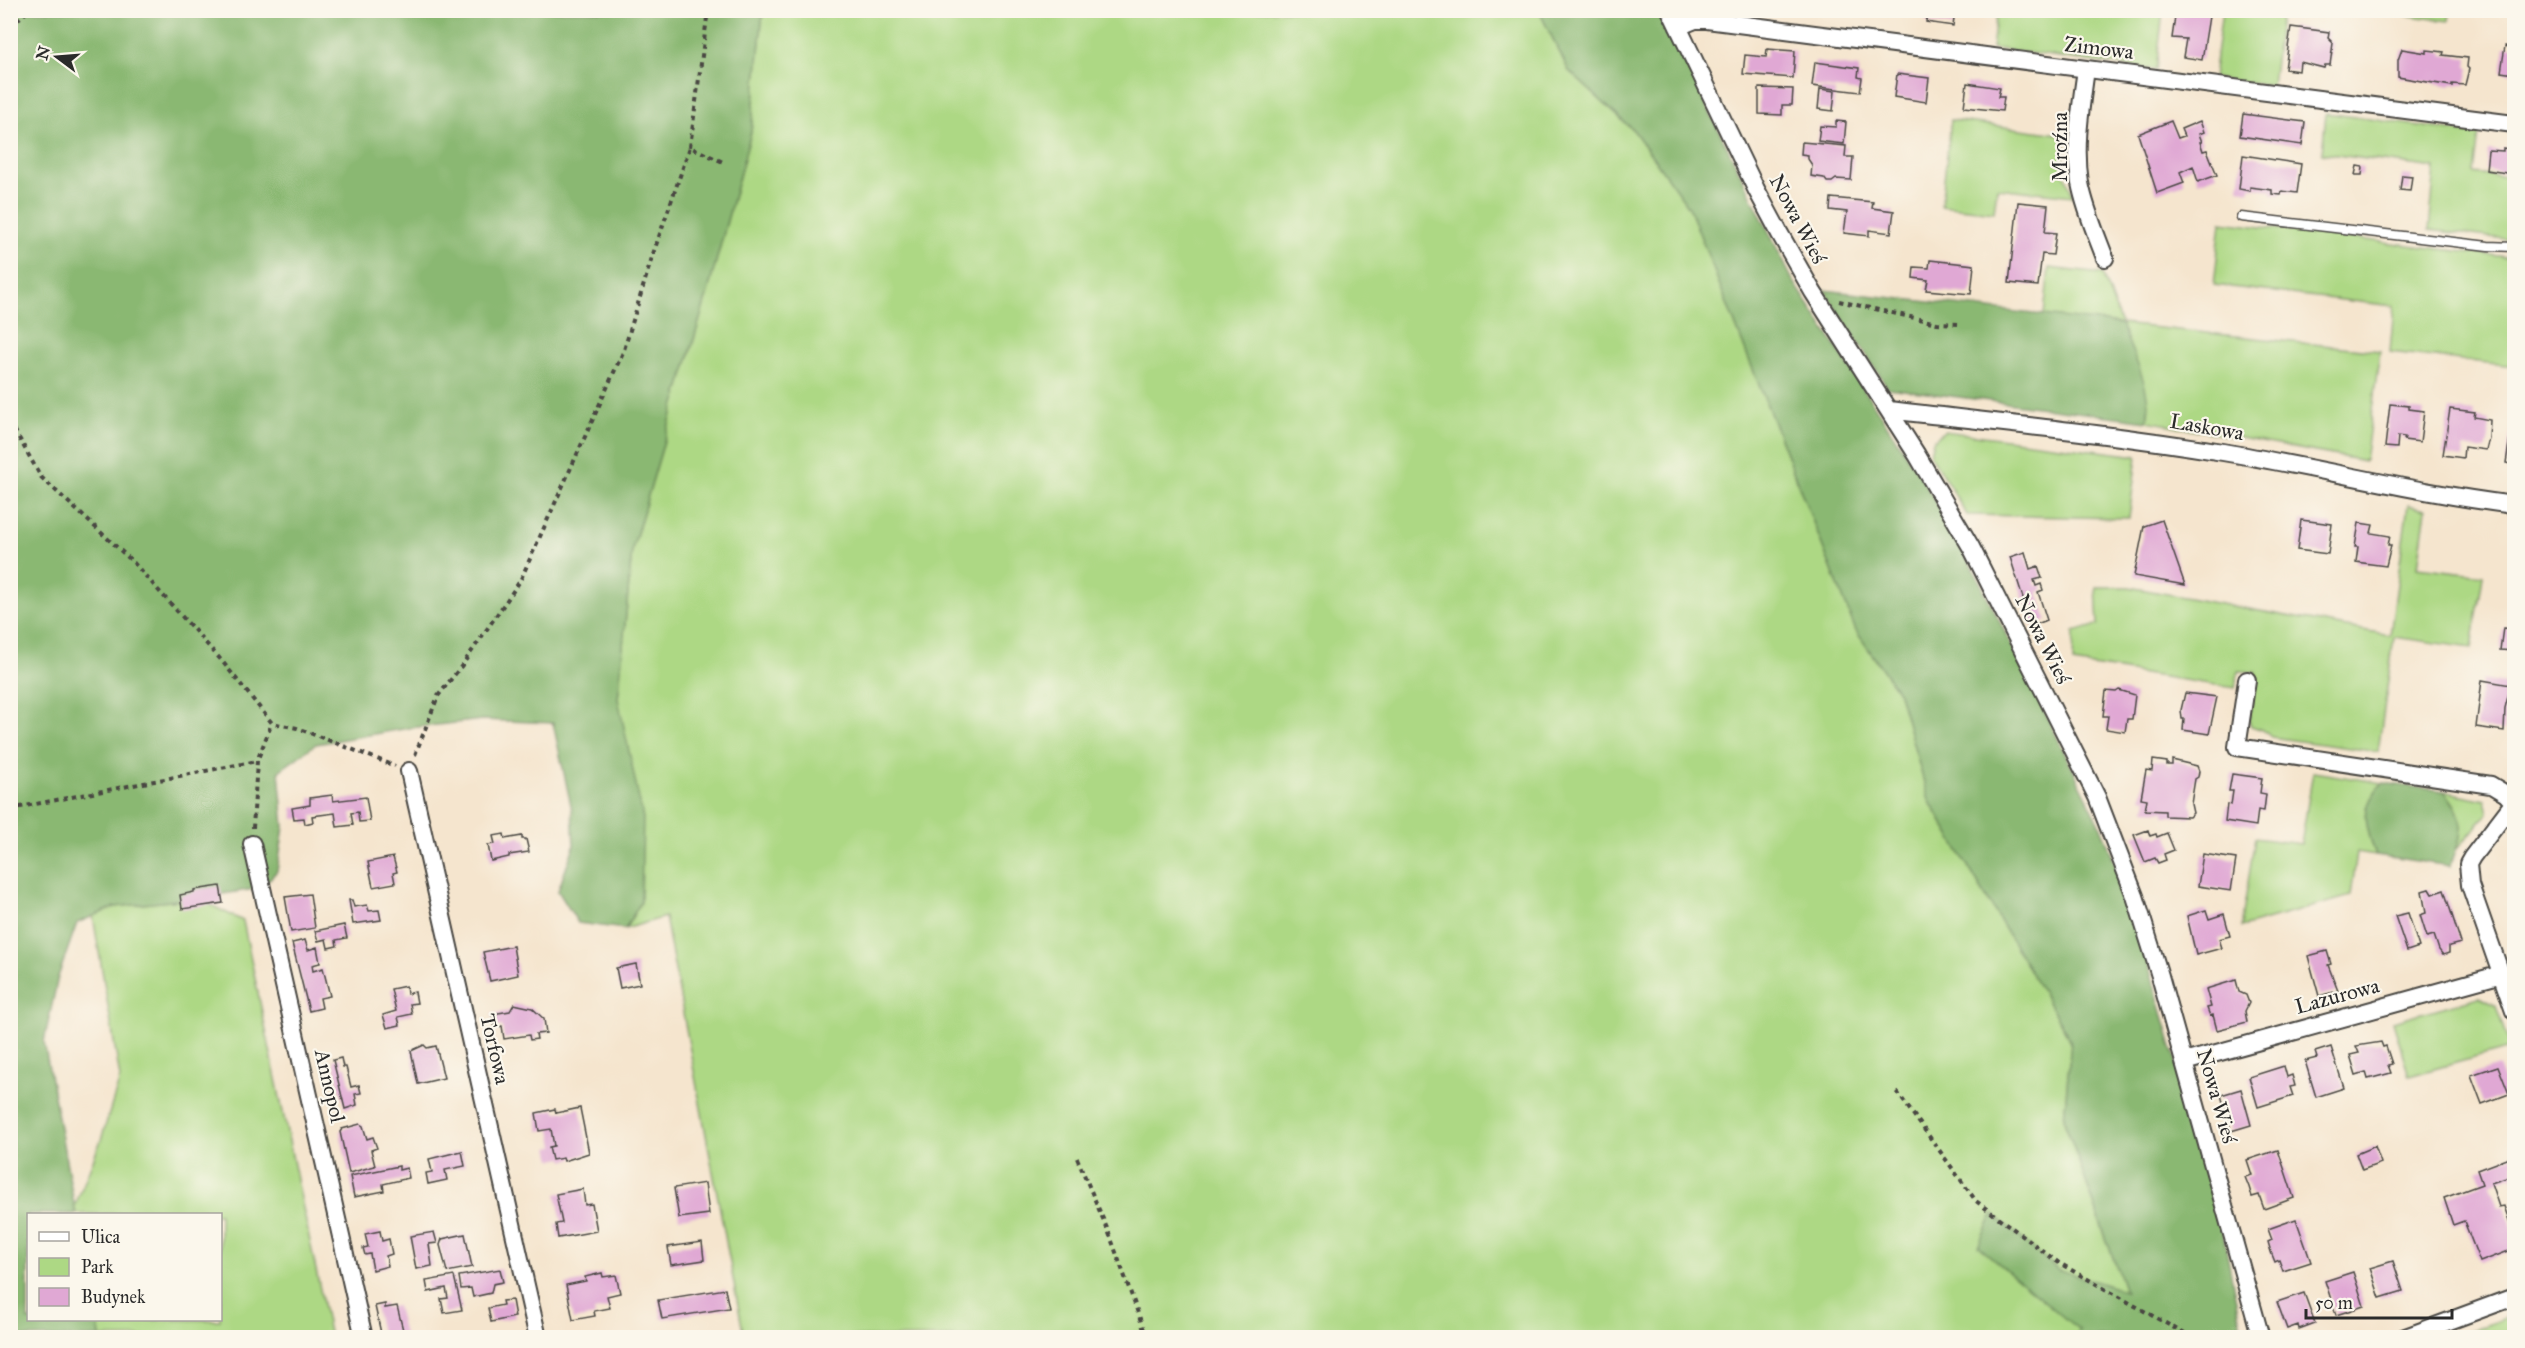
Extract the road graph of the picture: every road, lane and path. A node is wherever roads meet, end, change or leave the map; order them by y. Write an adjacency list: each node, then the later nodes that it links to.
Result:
1 (29, 10): 4 (path)
2 (708, 10): 8 (path)
3 (1670, 10): 5 (street, Nowa Wieś)
4 (10, 26)
5 (1678, 27): 6 (street, Zimowa); 13 (street, Nowa Wieś)
6 (2086, 69): 7 (street, Zimowa); 12 (street, Mroźna)
7 (2514, 124)
8 (690, 147): 9 (path); 21 (path)
9 (723, 162)
10 (2241, 217): 11 (lane)
11 (2514, 247)
12 (2105, 258)
13 (1813, 292): 14 (path); 15 (street, Nowa Wieś)
14 (1959, 324)
15 (1889, 410): 17 (street, Laskowa); 27 (street, Nowa Wieś)
16 (10, 422): 19 (path)
17 (2514, 505)
18 (2247, 680): 22 (street)
19 (272, 723): 20 (path); 21 (path)
20 (257, 761): 23 (path); 24 (path)
21 (409, 771): 32 (street, Torfowa)
22 (2514, 803): 25 (street)
23 (10, 809)
24 (252, 844): 31 (street, Annopol)
25 (2502, 974): 26 (street); 27 (street, Lazurowa)
26 (2514, 1011)
27 (2184, 1062): 35 (street, Nowa Wieś)
28 (1898, 1092): 34 (path)
29 (1077, 1158): 33 (path)
30 (2514, 1297): 36 (street)
31 (364, 1338)
32 (538, 1338)
33 (1147, 1338)
34 (2192, 1338)
35 (2261, 1338)
36 (2403, 1338)

